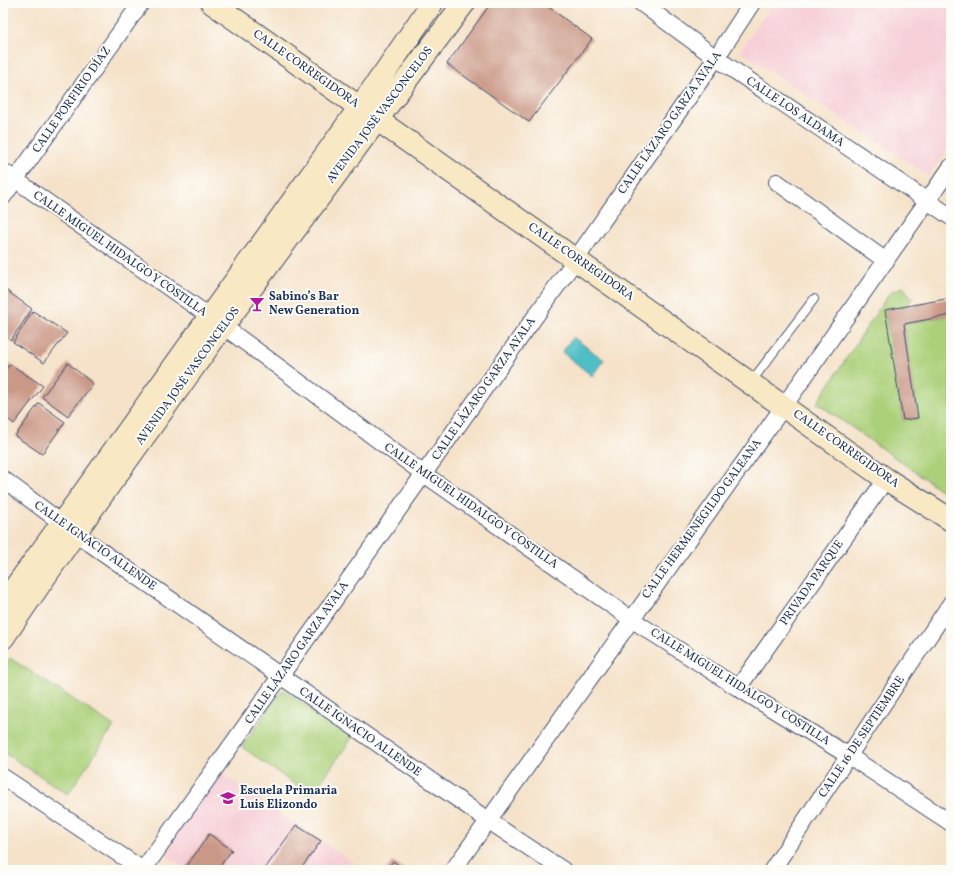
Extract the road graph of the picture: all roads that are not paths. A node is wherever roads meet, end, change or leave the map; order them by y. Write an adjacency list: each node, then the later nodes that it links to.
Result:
1 (141, 3): 10 (street, CALLE PORFIRIO DÍAZ)
2 (212, 3): 8 (main road, CALLE CORREGIDORA)
3 (432, 3): 8 (main road, AVENIDA JOSÉ VASCONCELOS)
4 (464, 3): 8 (main road, AVENIDA JOSÉ VASCONCELOS)
5 (642, 3): 7 (street, CALLE LOS ALDAMA)
6 (752, 3): 7 (street, CALLE LÁZARO GARZA AYALA)
7 (716, 58): 13 (street, CALLE LOS ALDAMA); 15 (street, CALLE LÁZARO GARZA AYALA)
8 (368, 113): 15 (main road, CALLE CORREGIDORA); 18 (main road, AVENIDA JOSÉ VASCONCELOS)
9 (951, 167): 13 (street, CALLE HERMENEGILDO GALEANA)
10 (9, 176): 12 (street, CALLE PORFIRIO DÍAZ); 18 (street, CALLE MIGUEL HIDALGO Y COSTILLA)
11 (777, 182): 16 (street)
12 (3, 197)
13 (927, 202): 14 (street, CALLE LOS ALDAMA); 16 (street, CALLE HERMENEGILDO GALEANA)
14 (951, 217)
15 (576, 259): 19 (main road, CALLE CORREGIDORA); 21 (street, CALLE LÁZARO GARZA AYALA)
16 (886, 261): 20 (street, CALLE HERMENEGILDO GALEANA)
17 (814, 299): 19 (lane)
18 (216, 321): 21 (street, CALLE MIGUEL HIDALGO Y COSTILLA); 25 (main road, AVENIDA JOSÉ VASCONCELOS)
19 (750, 382): 20 (main road, CALLE CORREGIDORA)
20 (784, 406): 23 (main road, CALLE CORREGIDORA); 28 (street, CALLE HERMENEGILDO GALEANA)
21 (424, 474): 28 (street, CALLE MIGUEL HIDALGO Y COSTILLA); 30 (street, CALLE LÁZARO GARZA AYALA)
22 (3, 479): 25 (street, CALLE IGNACIO ALLENDE)
23 (886, 479): 24 (main road, CALLE CORREGIDORA); 31 (street, PRIVADA PARQUE)
24 (951, 520)
25 (69, 528): 27 (main road, AVENIDA JOSÉ VASCONCELOS); 29 (main road, AVENIDA JOSÉ VASCONCELOS); 30 (street, CALLE IGNACIO ALLENDE)
26 (951, 603): 32 (street, CALLE 16 DE SEPTIEMBRE)
27 (3, 604)
28 (631, 619): 31 (street, CALLE MIGUEL HIDALGO Y COSTILLA); 34 (street, CALLE HERMENEGILDO GALEANA)
29 (3, 638)
30 (281, 676): 34 (street, CALLE IGNACIO ALLENDE); 36 (street, CALLE LÁZARO GARZA AYALA)
31 (738, 688): 32 (street, CALLE MIGUEL HIDALGO Y COSTILLA)
32 (849, 756): 35 (street, CALLE MIGUEL HIDALGO Y COSTILLA); 39 (street, CALLE 16 DE SEPTIEMBRE)
33 (3, 777): 36 (street)
34 (488, 821): 37 (street, CALLE HERMENEGILDO GALEANA); 38 (street, CALLE IGNACIO ALLENDE)
35 (951, 824)
36 (143, 870)
37 (453, 870)
38 (563, 870)
39 (772, 870)

